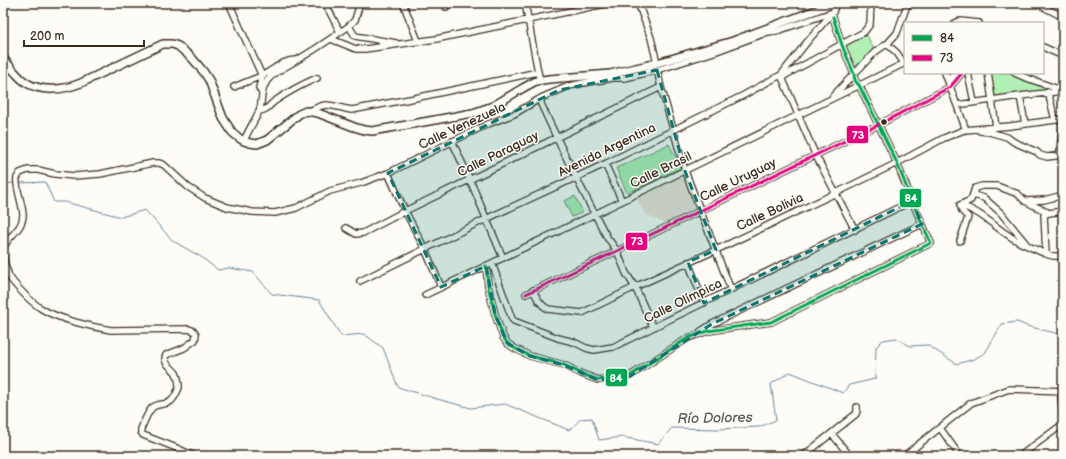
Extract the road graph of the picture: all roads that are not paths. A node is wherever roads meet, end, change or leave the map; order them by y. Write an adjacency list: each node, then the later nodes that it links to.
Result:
1 (229, 3): 39 (street)
2 (326, 3): 18 (street)
3 (360, 3): 17 (street)
4 (403, 3): 20 (street)
5 (525, 3): 14 (street)
6 (610, 3): 14 (street)
7 (638, 3): 30 (street)
8 (835, 3): 12 (street, Avenida Argentina); 30 (main road)
9 (872, 3): 22 (street)
10 (912, 3): 23 (street)
11 (1036, 3): 13 (street)
12 (833, 14): 22 (street); 30 (street); 41 (street, Avenida Argentina)
13 (1063, 17)
14 (528, 19): 20 (street); 31 (street)
15 (958, 22): 16 (street)
16 (970, 22)
17 (349, 26): 18 (street); 21 (street)
18 (340, 32): 19 (street)
19 (330, 38): 21 (street); 27 (street)
20 (418, 41): 21 (street)
21 (404, 44)
22 (842, 44): 32 (street); 41 (street)
23 (887, 44): 28 (street); 32 (street)
24 (1044, 47): 25 (street)
25 (1063, 56)
26 (3, 58): 70 (main road)
27 (297, 60): 39 (street); 51 (street)
28 (904, 62)
29 (904, 63): 45 (street, Calle Brasil)
30 (657, 66): 40 (main road); 44 (street); 47 (street)
31 (538, 72): 43 (street); 59 (street)
32 (854, 74): 45 (street); 54 (street)
33 (945, 74): 48 (street)
34 (954, 74): 48 (street)
35 (961, 74): 48 (street)
36 (968, 74): 56 (street)
37 (988, 74): 55 (street)
38 (1017, 74): 49 (street)
39 (262, 76): 46 (street); 51 (street)
40 (601, 76): 43 (main road); 44 (street, Calle Venezuela)
41 (781, 76): 60 (street); 67 (street, Avenida Argentina)
42 (317, 78): 58 (street)
43 (540, 80): 59 (main road)
44 (594, 81): 53 (street, Calle Venezuela)
45 (859, 85): 54 (street, Calle Brasil); 63 (street)
46 (234, 87)
47 (661, 87): 67 (street); 69 (street, Calle Paraguay)
48 (950, 87): 57 (street); 63 (street, Calle Uruguay)
49 (1063, 91): 50 (street)
50 (1048, 92): 52 (street); 62 (street)
51 (262, 93): 58 (street)
52 (1020, 96): 55 (street); 64 (street)
53 (541, 98): 69 (street); 71 (street, Calle Venezuela)
54 (829, 100): 60 (street, Calle Brasil)
55 (992, 100): 56 (street); 66 (street)
56 (974, 102): 57 (street)
57 (957, 105): 68 (street)
58 (259, 111): 70 (street)
59 (309, 111): 70 (main road)
60 (798, 115): 72 (street); 76 (street, Calle Brasil)
61 (1063, 119): 62 (street)
62 (1055, 120): 64 (street)
63 (878, 124): 72 (street, Calle Uruguay); 74 (street)
64 (1025, 124): 66 (street)
65 (1063, 125): 73 (street)
66 (996, 127): 68 (street)
67 (674, 130): 75 (street, Avenida Argentina); 76 (street)
68 (966, 130): 73 (street); 74 (street, Calle Bolivia)
69 (557, 137): 78 (street); 79 (street, Calle Paraguay)
70 (244, 141)
71 (452, 142): 77 (street, Calle Venezuela); 79 (street)
72 (815, 154): 80 (street); 87 (street, Calle Uruguay)
73 (1061, 155)
74 (897, 163): 80 (street, Calle Bolivia); 84 (street)
75 (605, 164): 78 (street, Avenida Argentina); 83 (street)
76 (685, 171): 83 (street, Calle Brasil); 87 (street)
77 (388, 173): 88 (street); 98 (street, Calle Venezuela)
78 (576, 177): 91 (street); 92 (street, Avenida Argentina)
79 (470, 180): 88 (street, Calle Paraguay); 92 (street)
80 (836, 193): 95 (street); 100 (street, Calle Bolivia)
81 (973, 195): 85 (street); 86 (street); 97 (street)
82 (1063, 195): 85 (street)
83 (622, 201): 91 (street, Calle Brasil)
84 (912, 201): 93 (street); 95 (street, Calle Olímpica)
85 (1025, 201): 90 (street)
86 (960, 205): 96 (street); 97 (street)
87 (700, 210): 100 (street); 101 (street, Calle Uruguay)
88 (405, 211): 94 (street, Calle Paraguay); 99 (street)
89 (1063, 211): 90 (street)
90 (1049, 213): 102 (street)
91 (595, 214): 101 (street); 105 (street, Calle Brasil)
92 (486, 218): 99 (street, Avenida Argentina); 105 (street)
93 (922, 224): 118 (street); 118 (street)
94 (346, 228)
95 (855, 230): 113 (street, Calle Olímpica)
96 (960, 241)
97 (1028, 246): 102 (street)
98 (3, 249)
99 (425, 249): 109 (street, Avenida Argentina); 111 (street)
100 (716, 250): 106 (street, Calle Bolivia); 113 (street)
101 (617, 251): 110 (street); 112 (street, Calle Uruguay)
102 (1046, 254): 104 (street)
103 (3, 255): 126 (street)
104 (1063, 256)
105 (503, 258): 107 (street, Calle Brasil)
106 (688, 262): 110 (street, Calle Bolivia); 116 (street)
107 (492, 263): 108 (street, Calle Brasil); 117 (street, Calle Olímpica)
108 (486, 266): 111 (street, Calle Brasil); 118 (street)
109 (360, 281)
110 (635, 286): 112 (street, Calle Bolivia); 117 (street)
111 (441, 287): 115 (street, Calle Brasil)
112 (533, 290): 114 (street, Calle Uruguay)
113 (731, 290): 116 (street, Calle Olímpica)
114 (526, 294)
115 (425, 295)
116 (704, 303): 117 (street, Calle Olímpica)
117 (653, 327)
118 (688, 338)
119 (1063, 391): 124 (street)
120 (1063, 396): 122 (street)
121 (857, 407): 125 (street)
122 (1063, 417)
123 (1063, 424): 131 (street)
124 (940, 428): 129 (street); 130 (street)
125 (832, 434): 127 (street); 128 (street)
126 (194, 456)
127 (803, 456)
128 (850, 456)
129 (904, 456)
130 (960, 456)
131 (1020, 456)

